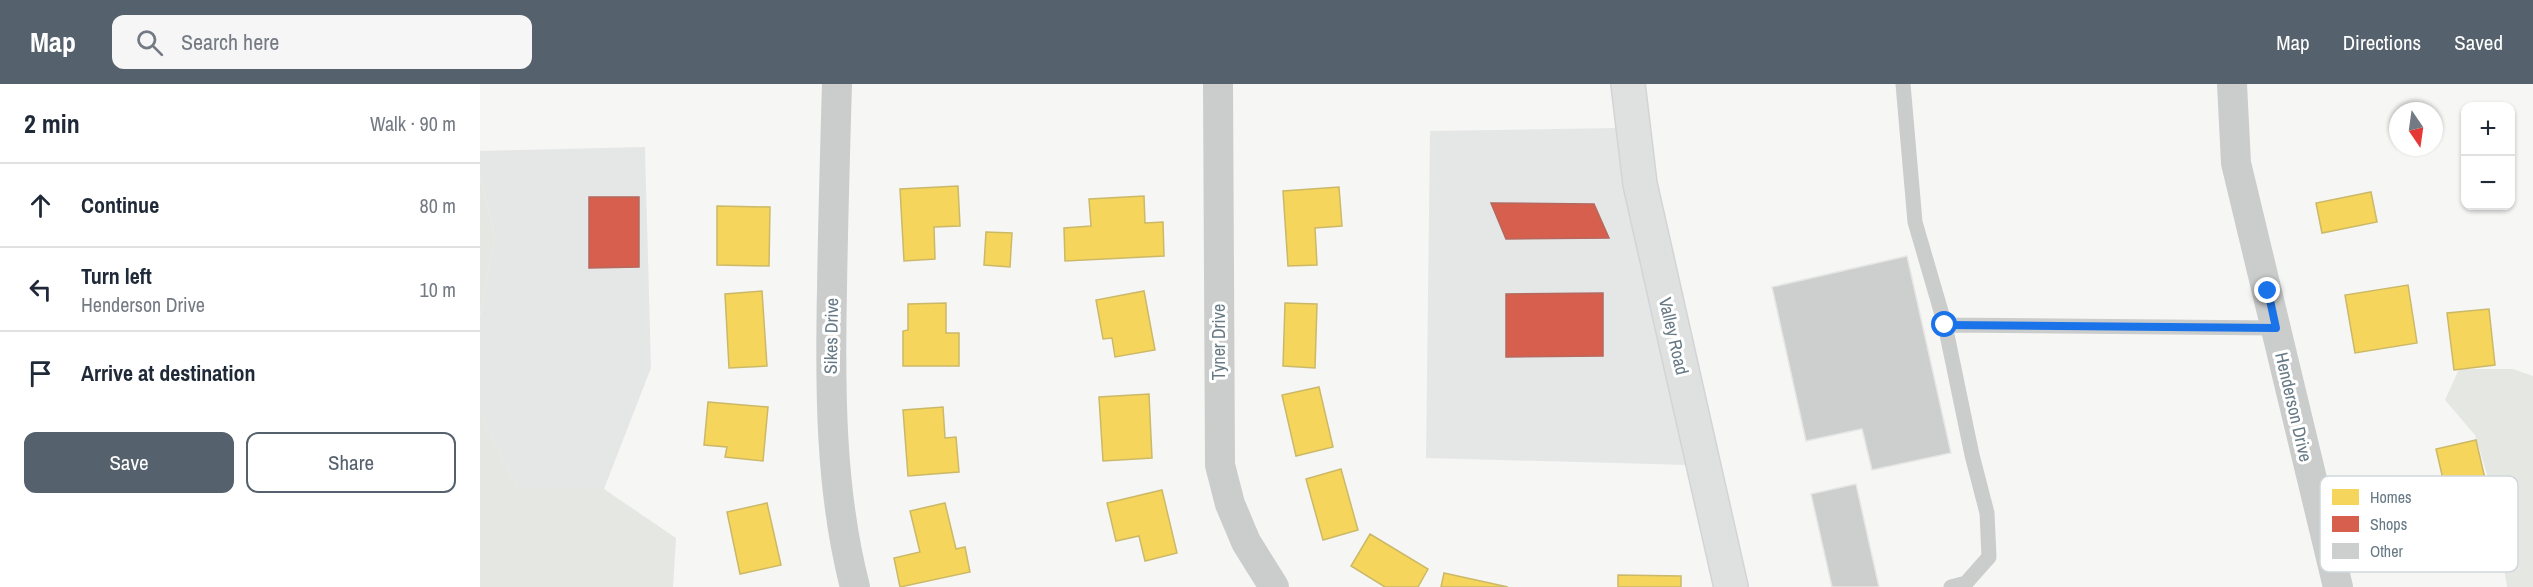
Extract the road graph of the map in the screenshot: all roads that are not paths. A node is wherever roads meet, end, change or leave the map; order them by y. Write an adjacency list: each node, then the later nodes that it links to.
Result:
1 (837, 84): 10 (street, Sikes Drive)
2 (1218, 84): 11 (street, Tyner Drive)
3 (1628, 84): 12 (street, Valley Road)
4 (1903, 84): 6 (lane)
5 (2232, 84): 7 (street, Henderson Drive)
6 (1945, 325): 7 (lane); 13 (lane)
7 (2276, 328): 8 (street, Henderson Drive)
8 (2320, 512)
9 (2334, 572): 14 (street, Henderson Drive)
10 (855, 587)
11 (1274, 587)
12 (1731, 587)
13 (1951, 587)
14 (2338, 587)

